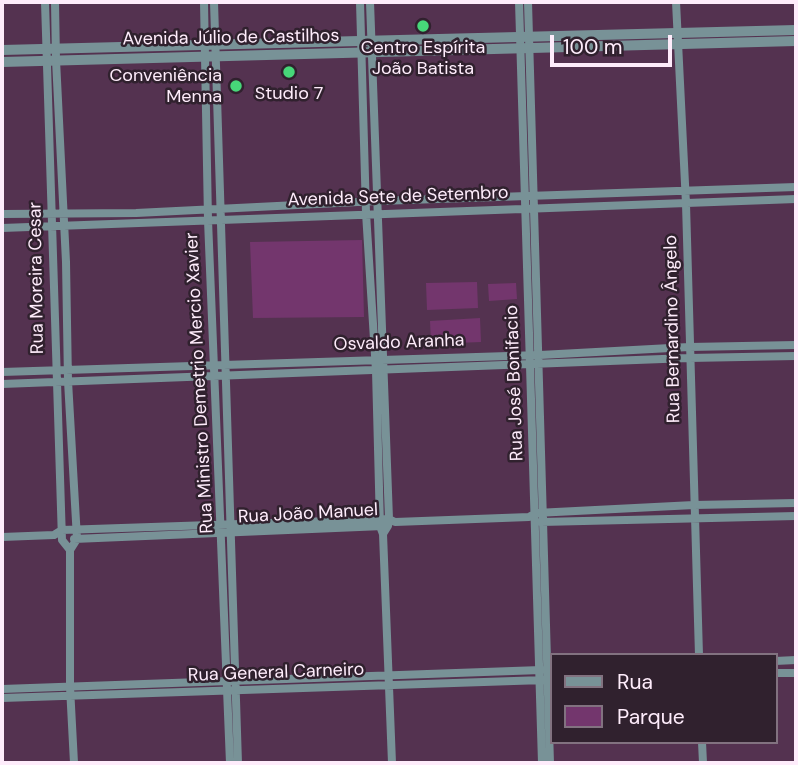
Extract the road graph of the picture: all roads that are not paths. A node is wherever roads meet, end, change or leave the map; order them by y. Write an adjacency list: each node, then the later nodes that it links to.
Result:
1 (45, 2): 10 (street, Rua Moreira Cesar)
2 (55, 2): 11 (street, Rua Moreira Cesar)
3 (204, 2): 16 (street, Rua Ministro Demetrio Mercio Xavier)
4 (214, 2): 16 (street, Rua Ministro Demetrio Mercio Xavier)
5 (360, 2): 15 (street)
6 (370, 2): 15 (street)
7 (519, 2): 14 (street, Rua José Bonifacio)
8 (528, 2): 14 (street, Rua José Bonifacio)
9 (676, 2): 13 (street, Rua Bernardino Ângelo)
10 (45, 12): 11 (street); 17 (street, Rua Moreira Cesar)
11 (56, 12): 17 (street, Rua Moreira Cesar)
12 (792, 35): 13 (street, Avenida Júlio de Castilhos)
13 (677, 38): 14 (street, Avenida Júlio de Castilhos); 27 (street, Rua Bernardino Ângelo)
14 (525, 42): 15 (street, Avenida Júlio de Castilhos); 28 (street, Rua José Bonifacio)
15 (366, 47): 16 (street, Avenida Júlio de Castilhos); 19 (street); 20 (street)
16 (210, 51): 17 (street, Avenida Júlio de Castilhos); 23 (street, Rua Ministro Demetrio Mercio Xavier)
17 (51, 54): 18 (street, Avenida Júlio de Castilhos); 21 (street, Rua Moreira Cesar); 22 (street, Rua Moreira Cesar)
18 (3, 56)
19 (363, 92): 20 (street); 31 (street)
20 (373, 92): 30 (street)
21 (58, 106): 22 (street); 25 (street, Rua Moreira Cesar)
22 (48, 107): 24 (street, Rua Moreira Cesar)
23 (212, 132): 34 (street, Rua Ministro Demetrio Mercio Xavier); 35 (street, Rua Ministro Demetrio Mercio Xavier)
24 (50, 170): 25 (street); 36 (street, Rua Moreira Cesar)
25 (61, 170): 37 (street, Rua Moreira Cesar)
26 (796, 187): 27 (street, Avenida Sete de Setembro)
27 (685, 190): 28 (street, Avenida Sete de Setembro); 32 (street, Rua Bernardino Ângelo)
28 (529, 196): 30 (street, Avenida Sete de Setembro); 33 (street, Rua José Bonifacio)
29 (796, 199): 32 (street, Avenida Sete de Setembro)
30 (378, 201): 31 (street, Avenida Sete de Setembro); 40 (street)
31 (366, 202): 34 (street, Avenida Sete de Setembro); 39 (street)
32 (686, 204): 33 (street, Avenida Sete de Setembro); 51 (street, Rua Bernardino Ângelo)
33 (530, 207): 40 (street, Avenida Sete de Setembro); 55 (street, Rua José Bonifacio); 56 (street, Rua José Bonifacio)
34 (221, 208): 35 (street, Avenida Sete de Setembro); 43 (street, Rua Ministro Demetrio Mercio Xavier)
35 (208, 209): 38 (street, Avenida Sete de Setembro); 42 (street, Rua Ministro Demetrio Mercio Xavier)
36 (51, 212): 37 (street, Avenida Sete de Setembro); 41 (street, Avenida Sete de Setembro); 45 (street, Rua Moreira Cesar)
37 (63, 212): 38 (street, Avenida Sete de Setembro); 46 (street, Rua Moreira Cesar)
38 (136, 213): 44 (street)
39 (366, 213): 40 (street, Avenida Sete de Setembro); 43 (street, Avenida Sete de Setembro); 54 (street)
40 (379, 213): 54 (street)
41 (2, 214)
42 (208, 220): 43 (street, Avenida Sete de Setembro); 44 (street, Avenida Sete de Setembro); 57 (street, Rua Ministro Demetrio Mercio Xavier)
43 (221, 220): 58 (street, Rua Ministro Demetrio Mercio Xavier)
44 (136, 223): 46 (street, Avenida Sete de Setembro)
45 (52, 226): 46 (street, Avenida Sete de Setembro); 47 (street, Avenida Sete de Setembro); 48 (street, Rua Moreira Cesar)
46 (63, 226): 49 (street, Rua Moreira Cesar)
47 (2, 228)
48 (54, 262): 49 (street); 59 (street, Rua Moreira Cesar)
49 (66, 262): 60 (street, Rua Moreira Cesar)
50 (796, 345): 51 (street, Osvaldo Aranha)
51 (689, 347): 53 (street, Rua Bernardino Ângelo); 56 (street, Osvaldo Aranha)
52 (796, 356): 53 (street, Osvaldo Aranha)
53 (689, 358): 56 (street, Osvaldo Aranha); 73 (street, Rua Bernardino Ângelo)
54 (379, 359): 55 (street, Osvaldo Aranha); 58 (street, Osvaldo Aranha); 61 (street)
55 (530, 360): 56 (street, Osvaldo Aranha); 61 (street, Osvaldo Aranha); 68 (street, Rua José Bonifacio)
56 (539, 360): 69 (street, Rua José Bonifacio)
57 (216, 365): 58 (street, Osvaldo Aranha); 60 (street, Osvaldo Aranha); 63 (street, Rua Ministro Demetrio Mercio Xavier)
58 (227, 365): 64 (street, Rua Ministro Demetrio Mercio Xavier)
59 (55, 369): 60 (street, Osvaldo Aranha); 62 (street, Osvaldo Aranha); 65 (street, Rua Moreira Cesar)
60 (68, 369): 66 (street, Rua Moreira Cesar)
61 (380, 371): 64 (street, Osvaldo Aranha); 81 (street)
62 (2, 372)
63 (216, 375): 64 (street, Osvaldo Aranha); 66 (street, Osvaldo Aranha); 79 (street, Rua Ministro Demetrio Mercio Xavier)
64 (227, 376): 80 (street, Rua Ministro Demetrio Mercio Xavier)
65 (56, 381): 66 (street, Osvaldo Aranha); 67 (street, Osvaldo Aranha); 70 (street, Rua Moreira Cesar)
66 (68, 381): 71 (street, Rua Moreira Cesar)
67 (2, 384)
68 (531, 440): 69 (street); 76 (street, Rua José Bonifacio)
69 (542, 440): 76 (street, Rua José Bonifacio)
70 (60, 451): 71 (street); 86 (street, Rua Moreira Cesar)
71 (72, 451): 85 (street, Rua Moreira Cesar)
72 (794, 503): 73 (street, Rua João Manuel); 75 (street)
73 (694, 505): 74 (street, Rua João Manuel); 77 (street, Rua Bernardino Ângelo)
74 (619, 509): 76 (street, Rua João Manuel); 78 (street)
75 (794, 516): 77 (street, Rua João Manuel)
76 (538, 517): 78 (street, Rua João Manuel); 81 (street, Rua João Manuel); 94 (street, Rua José Bonifacio)
77 (694, 519): 78 (street, Rua João Manuel); 89 (street, Rua Bernardino Ângelo)
78 (619, 520)
79 (221, 523): 80 (street, Rua João Manuel); 83 (street, Rua João Manuel); 84 (street, Rua Ministro Demetrio Mercio Xavier)
80 (231, 523): 82 (street, Rua João Manuel); 84 (street, Rua Ministro Demetrio Mercio Xavier)
81 (386, 524): 82 (street, Rua João Manuel); 98 (street)
82 (301, 526): 84 (street, Rua João Manuel)
83 (145, 531): 84 (street, Rua João Manuel); 85 (street, Rua João Manuel)
84 (226, 533): 97 (street, Rua Ministro Demetrio Mercio Xavier)
85 (77, 534): 86 (street, Rua João Manuel); 88 (street)
86 (59, 535): 87 (street, Rua João Manuel); 88 (street)
87 (2, 537)
88 (70, 551): 105 (street)
89 (699, 653)
90 (780, 660): 91 (street); 92 (street)
91 (796, 660)
92 (780, 673): 93 (street)
93 (796, 673)
94 (546, 675): 98 (street, Rua General Carneiro); 115 (street, Rua José Bonifacio); 116 (street, Rua José Bonifacio)
95 (319, 678): 96 (street, Rua General Carneiro); 99 (street, Rua General Carneiro); 102 (street)
96 (282, 679): 97 (street, Rua General Carneiro); 104 (street)
97 (231, 680): 100 (street, Rua General Carneiro); 106 (street, Rua Ministro Demetrio Mercio Xavier)
98 (388, 680): 99 (street, Rua General Carneiro); 114 (street)
99 (357, 681): 102 (street, Rua General Carneiro)
100 (197, 682): 101 (street, Rua General Carneiro); 107 (street)
101 (163, 683): 103 (street, Rua General Carneiro); 109 (street)
102 (319, 688): 104 (street, Rua General Carneiro)
103 (128, 689): 105 (street, Rua General Carneiro); 109 (street, Rua General Carneiro)
104 (281, 689): 106 (street, Rua General Carneiro)
105 (70, 691): 108 (street, Rua General Carneiro); 111 (street)
106 (232, 691): 107 (street, Rua General Carneiro); 112 (street, Rua Ministro Demetrio Mercio Xavier); 113 (street, Rua Ministro Demetrio Mercio Xavier)
107 (196, 692): 109 (street, Rua General Carneiro)
108 (3, 693)
109 (162, 693)
110 (702, 744): 117 (street)
111 (74, 763)
112 (230, 763)
113 (238, 763)
114 (392, 763)
115 (542, 763)
116 (550, 763)
117 (703, 763)

